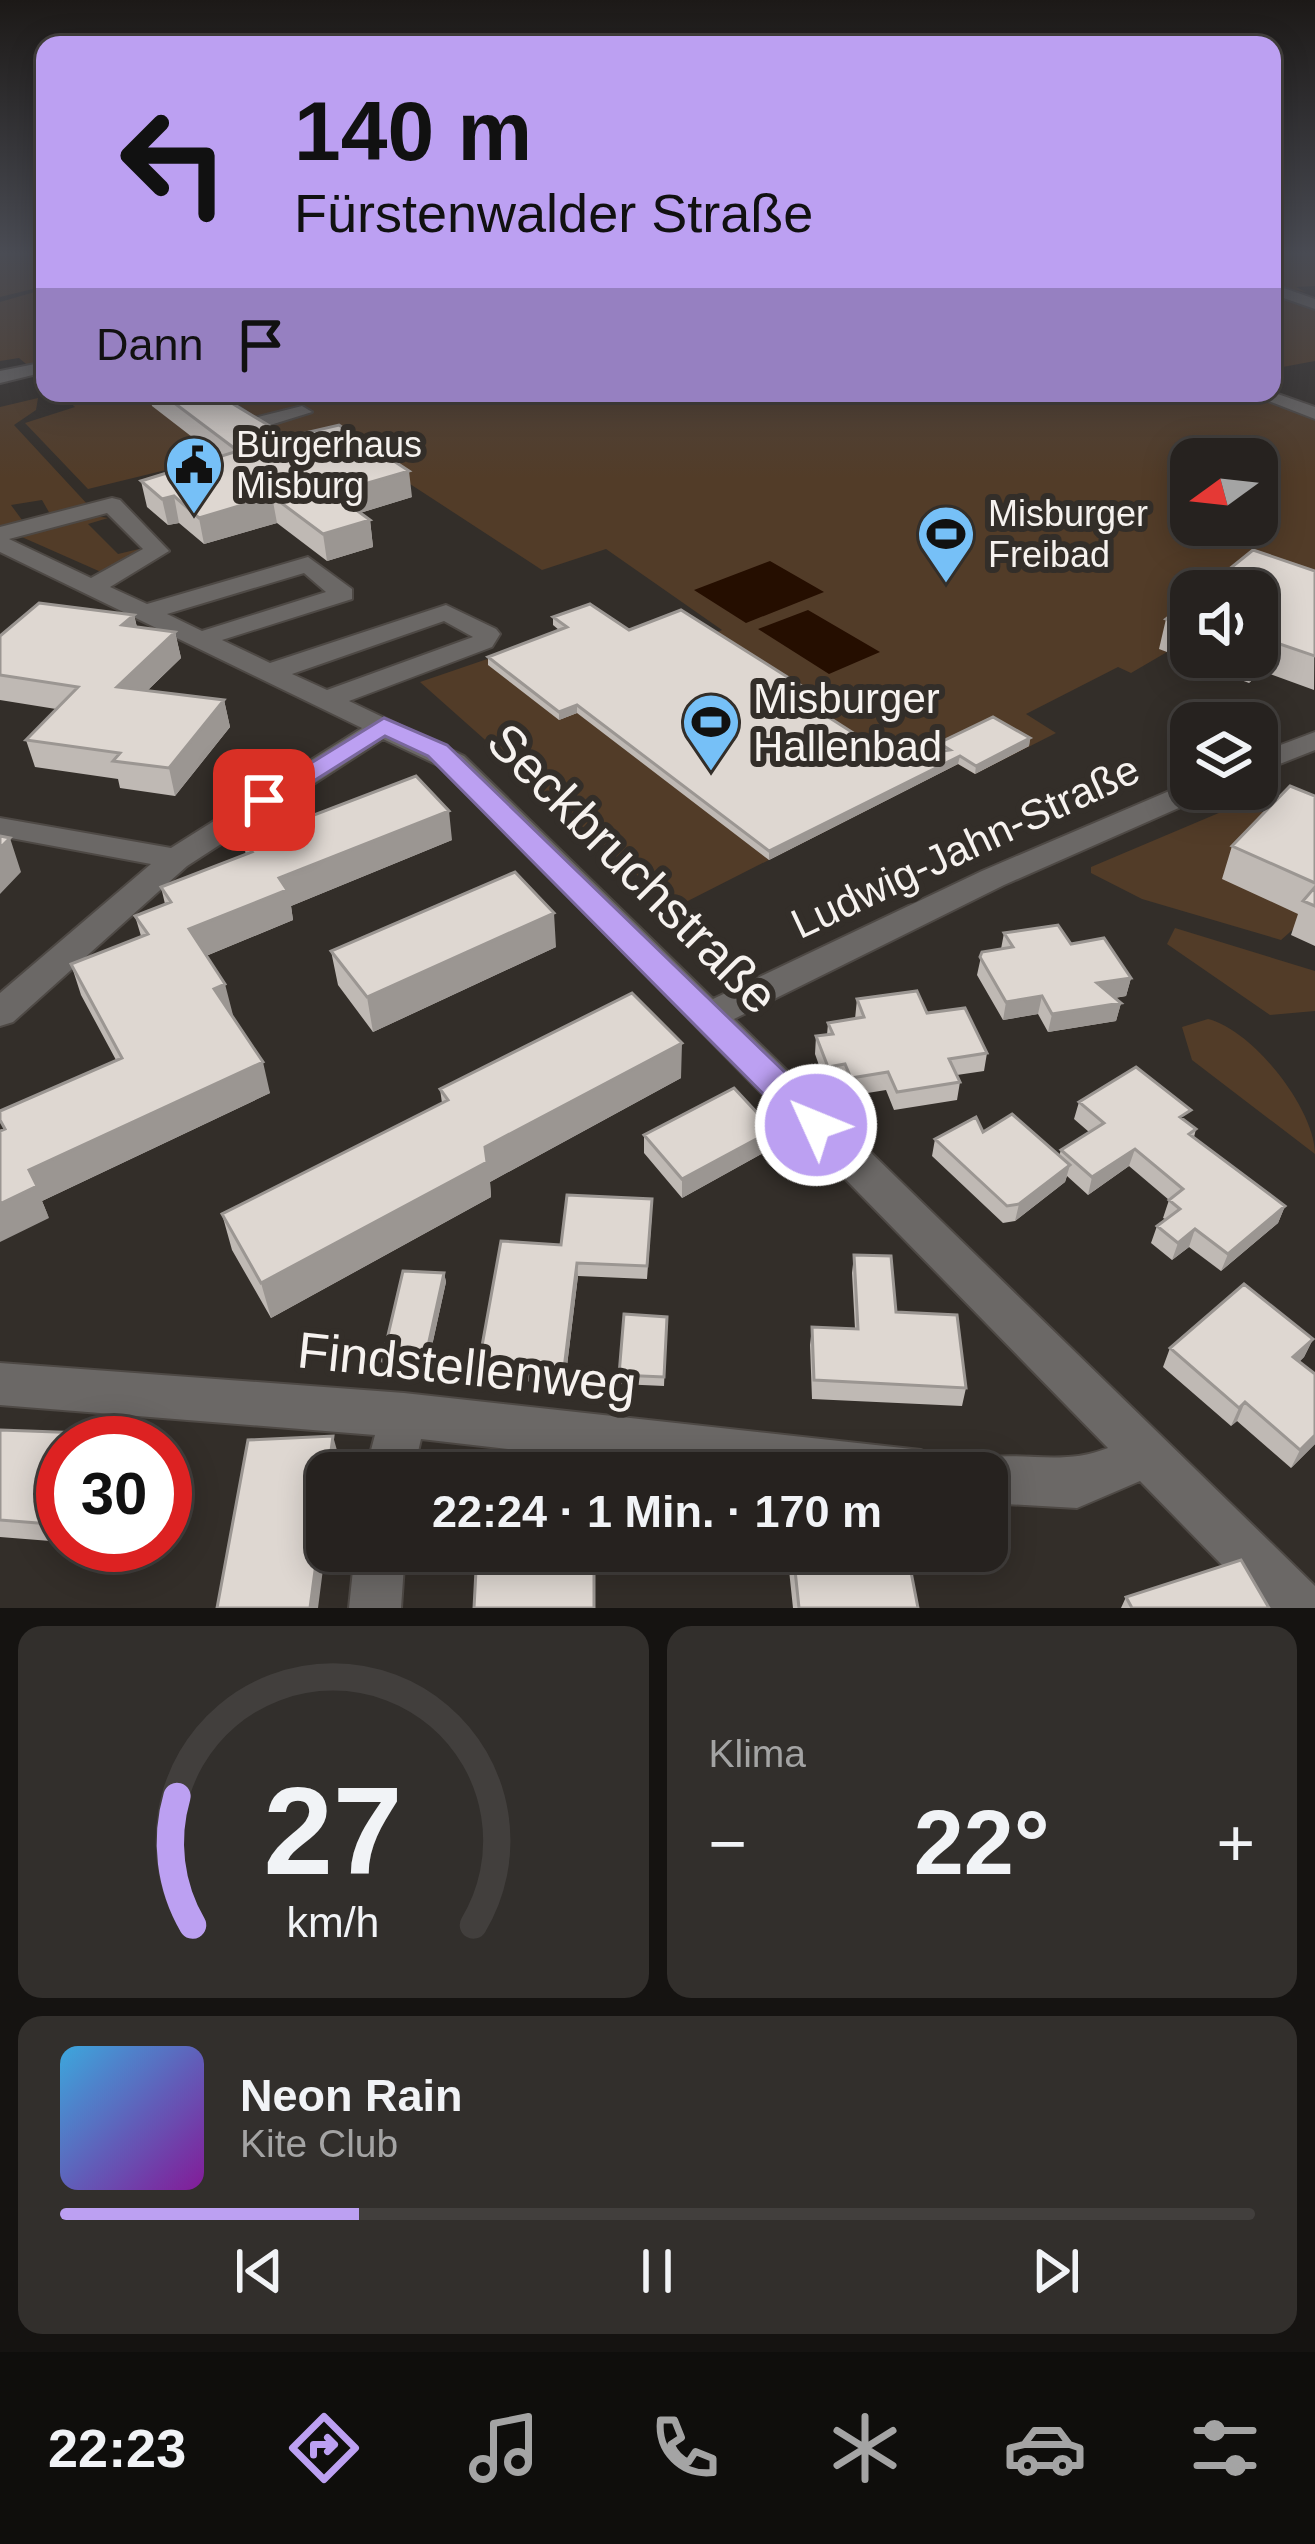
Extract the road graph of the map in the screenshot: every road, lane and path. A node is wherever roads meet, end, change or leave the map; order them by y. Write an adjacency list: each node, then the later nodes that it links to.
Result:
1 (36, 370): 2 (street)
2 (0, 377)
3 (1281, 401): 6 (street)
4 (220, 402): 5 (street)
5 (302, 412)
6 (1315, 413)
7 (141, 497): 8 (street)
8 (112, 505): 9 (street); 11 (street)
9 (0, 534)
10 (0, 543): 11 (street, Seckbruchstraße)
11 (92, 587): 12 (street, Seckbruchstraße)
12 (146, 613): 13 (street, Seckbruchstraße); 13 (street)
13 (201, 639): 14 (street, Seckbruchstraße)
14 (271, 672): 15 (street, Seckbruchstraße); 15 (street)
15 (328, 699): 16 (street, Seckbruchstraße)
16 (384, 726): 21 (street); 23 (street, Seckbruchstraße)
17 (1315, 740): 18 (street)
18 (1278, 755)
19 (1170, 801): 23 (street, Ludwig-Jahn-Straße)
20 (0, 827): 21 (street)
21 (176, 859): 22 (street)
22 (0, 1013)
23 (706, 1017): 28 (street, Seckbruchstraße)
24 (0, 1384): 25 (street, Findstellenweg)
25 (404, 1415): 26 (street); 27 (street, Findstellenweg)
26 (394, 1452)
27 (734, 1452)
28 (1144, 1456): 29 (street); 32 (street, Seckbruchstraße)
29 (1008, 1481)
30 (378, 1572): 31 (street)
31 (375, 1608)
32 (1300, 1608)

